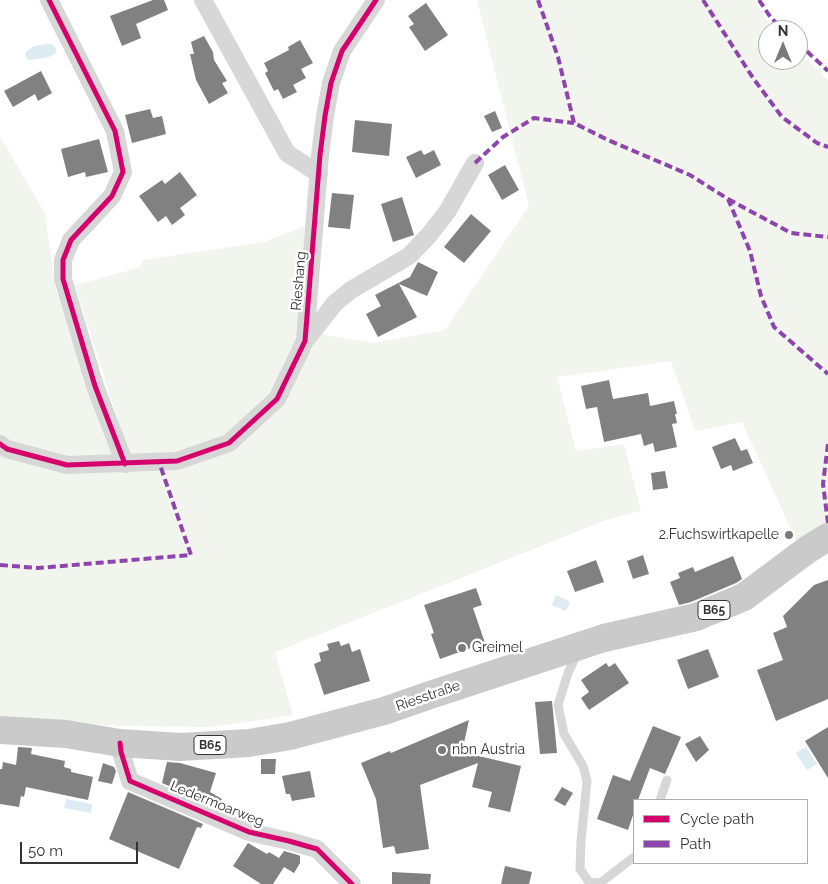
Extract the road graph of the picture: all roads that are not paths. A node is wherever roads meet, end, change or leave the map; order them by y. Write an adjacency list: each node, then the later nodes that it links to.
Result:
1 (49, 0): 8 (street)
2 (203, 0): 5 (street)
3 (376, 0): 5 (street, Rieshang)
4 (475, 163): 6 (street, Rieshang)
5 (319, 174): 6 (street, Rieshang)
6 (305, 341): 8 (street, Rieshang)
7 (0, 444): 8 (street, Rieshang)
8 (125, 464)
9 (828, 537): 10 (main road, Riesstraße / B65)
10 (582, 645): 12 (main road, Riesstraße / B65); 15 (lane)
11 (0, 730): 12 (main road, Riesstraße / B65)
12 (120, 743): 16 (street, Ledermoarweg)
13 (667, 780): 14 (lane)
14 (660, 799)
15 (633, 858)
16 (352, 884)

